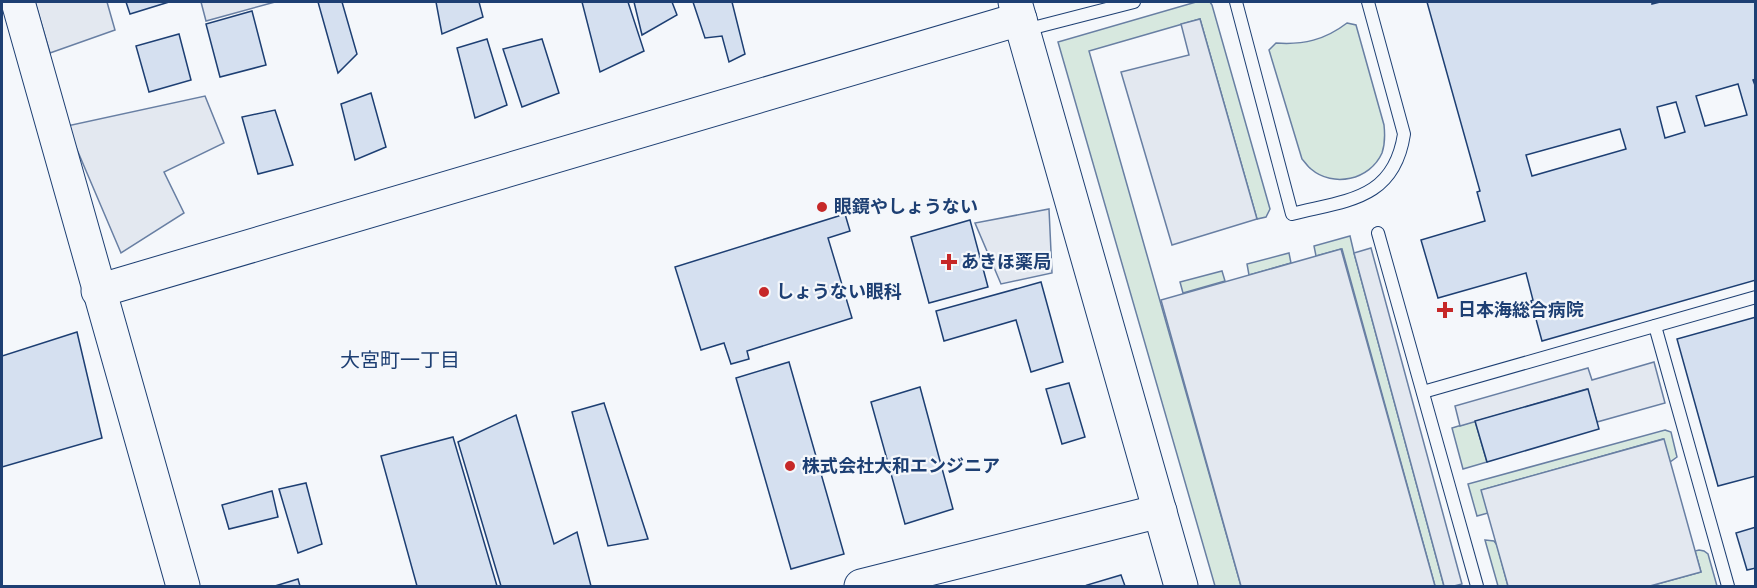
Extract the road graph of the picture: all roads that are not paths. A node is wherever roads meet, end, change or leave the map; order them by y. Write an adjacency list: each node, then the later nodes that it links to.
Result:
1 (18, 2): 7 (street)
2 (1134, 2): 5 (lane)
3 (1236, 2): 4 (lane)
4 (1368, 2)
5 (1020, 17): 7 (street); 11 (street)
6 (1378, 233): 10 (lane)
7 (98, 291): 12 (street)
8 (1755, 297): 9 (lane)
9 (1655, 326): 10 (lane); 16 (lane)
10 (1423, 392): 15 (lane)
11 (1160, 511): 13 (street); 14 (street)
12 (183, 586)
13 (861, 586)
14 (1181, 586)
15 (1477, 586)
16 (1728, 586)

